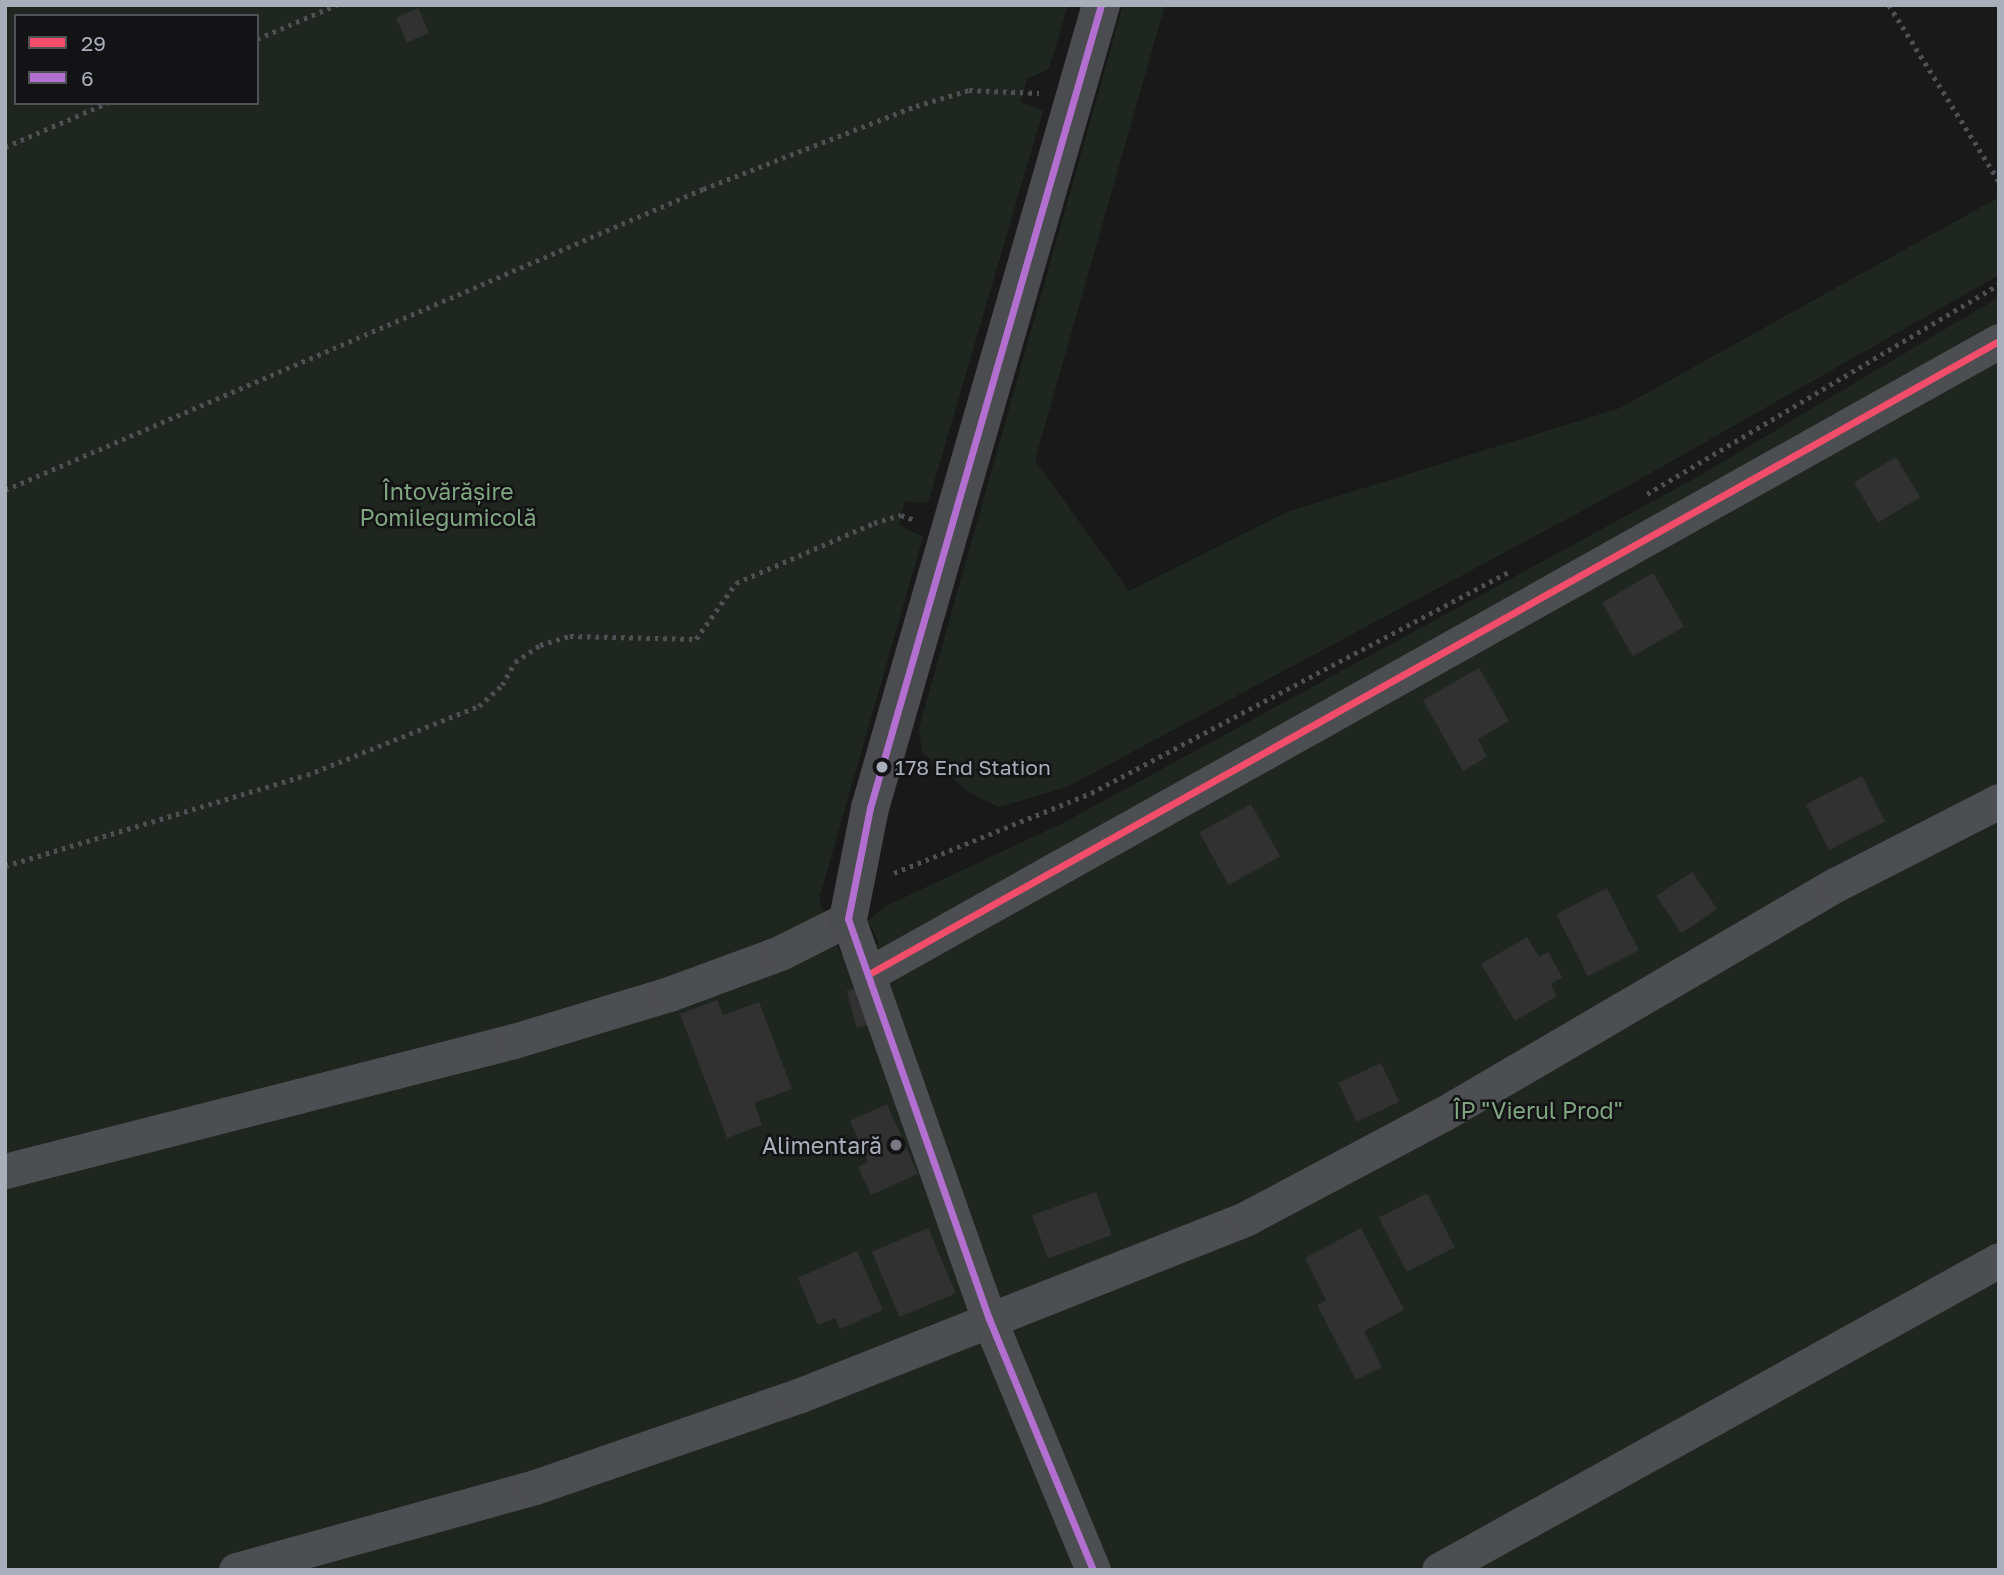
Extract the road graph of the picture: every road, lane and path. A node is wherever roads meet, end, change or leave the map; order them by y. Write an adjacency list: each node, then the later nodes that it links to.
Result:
1 (336, 5): 4 (path)
2 (1101, 5): 5 (street)
3 (1889, 5): 8 (path)
4 (259, 38)
5 (1075, 98): 11 (path); 13 (street)
6 (102, 105): 7 (path)
7 (5, 147)
8 (1999, 181)
9 (1999, 284): 12 (path)
10 (1999, 341): 18 (street)
11 (5, 490)
12 (1639, 499)
13 (952, 532): 16 (path); 17 (street)
14 (1518, 566): 17 (path)
15 (1999, 801): 21 (street)
16 (5, 866)
17 (850, 905): 18 (street); 19 (street)
18 (869, 974): 21 (street)
19 (5, 1171)
20 (1999, 1260): 24 (street)
21 (989, 1319): 22 (street); 23 (street)
22 (236, 1570)
23 (1093, 1570)
24 (1439, 1570)

